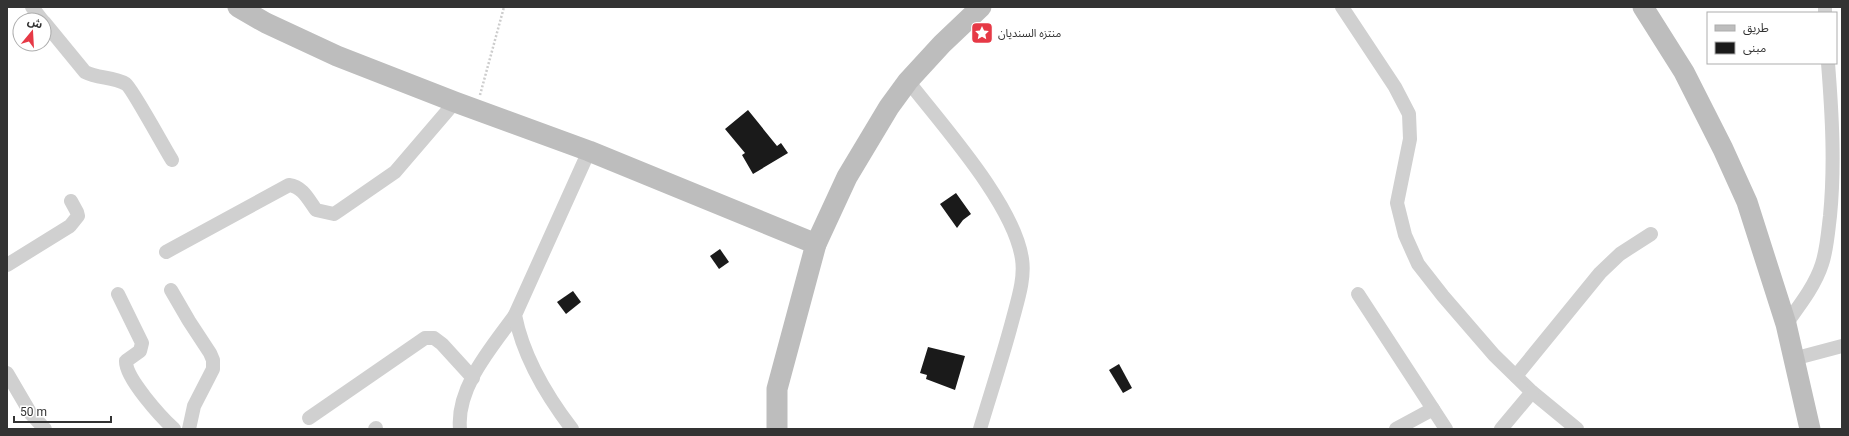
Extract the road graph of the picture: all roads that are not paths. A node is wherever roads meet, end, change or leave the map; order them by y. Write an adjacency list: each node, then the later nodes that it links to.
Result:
1 (238, 7): 8 (street)
2 (981, 7): 7 (street)
3 (1342, 7): 24 (street)
4 (1643, 7): 20 (street)
5 (52, 32): 10 (street)
6 (1828, 64): 20 (street)
7 (908, 81): 13 (street); 35 (street)
8 (455, 102): 9 (street); 14 (street)
9 (589, 151): 13 (street); 19 (street)
10 (172, 160)
11 (71, 201): 15 (street)
12 (1651, 234): 24 (street)
13 (816, 244): 34 (street)
14 (166, 252)
15 (7, 265)
16 (171, 290): 31 (street)
17 (118, 294): 30 (street)
18 (1358, 294): 27 (street)
19 (515, 315): 25 (street); 33 (street)
20 (1786, 324): 22 (street)
21 (1842, 346): 22 (street)
22 (1793, 359): 40 (street)
23 (7, 373): 29 (street)
24 (1516, 376): 26 (street)
25 (473, 378): 28 (street); 32 (street)
26 (1532, 392): 38 (street); 39 (street)
27 (1433, 409): 36 (street); 37 (street)
28 (309, 418)
29 (45, 429)
30 (174, 429)
31 (190, 429)
32 (460, 429)
33 (572, 429)
34 (777, 429)
35 (980, 429)
36 (1396, 429)
37 (1446, 429)
38 (1502, 429)
39 (1577, 429)
40 (1810, 429)

